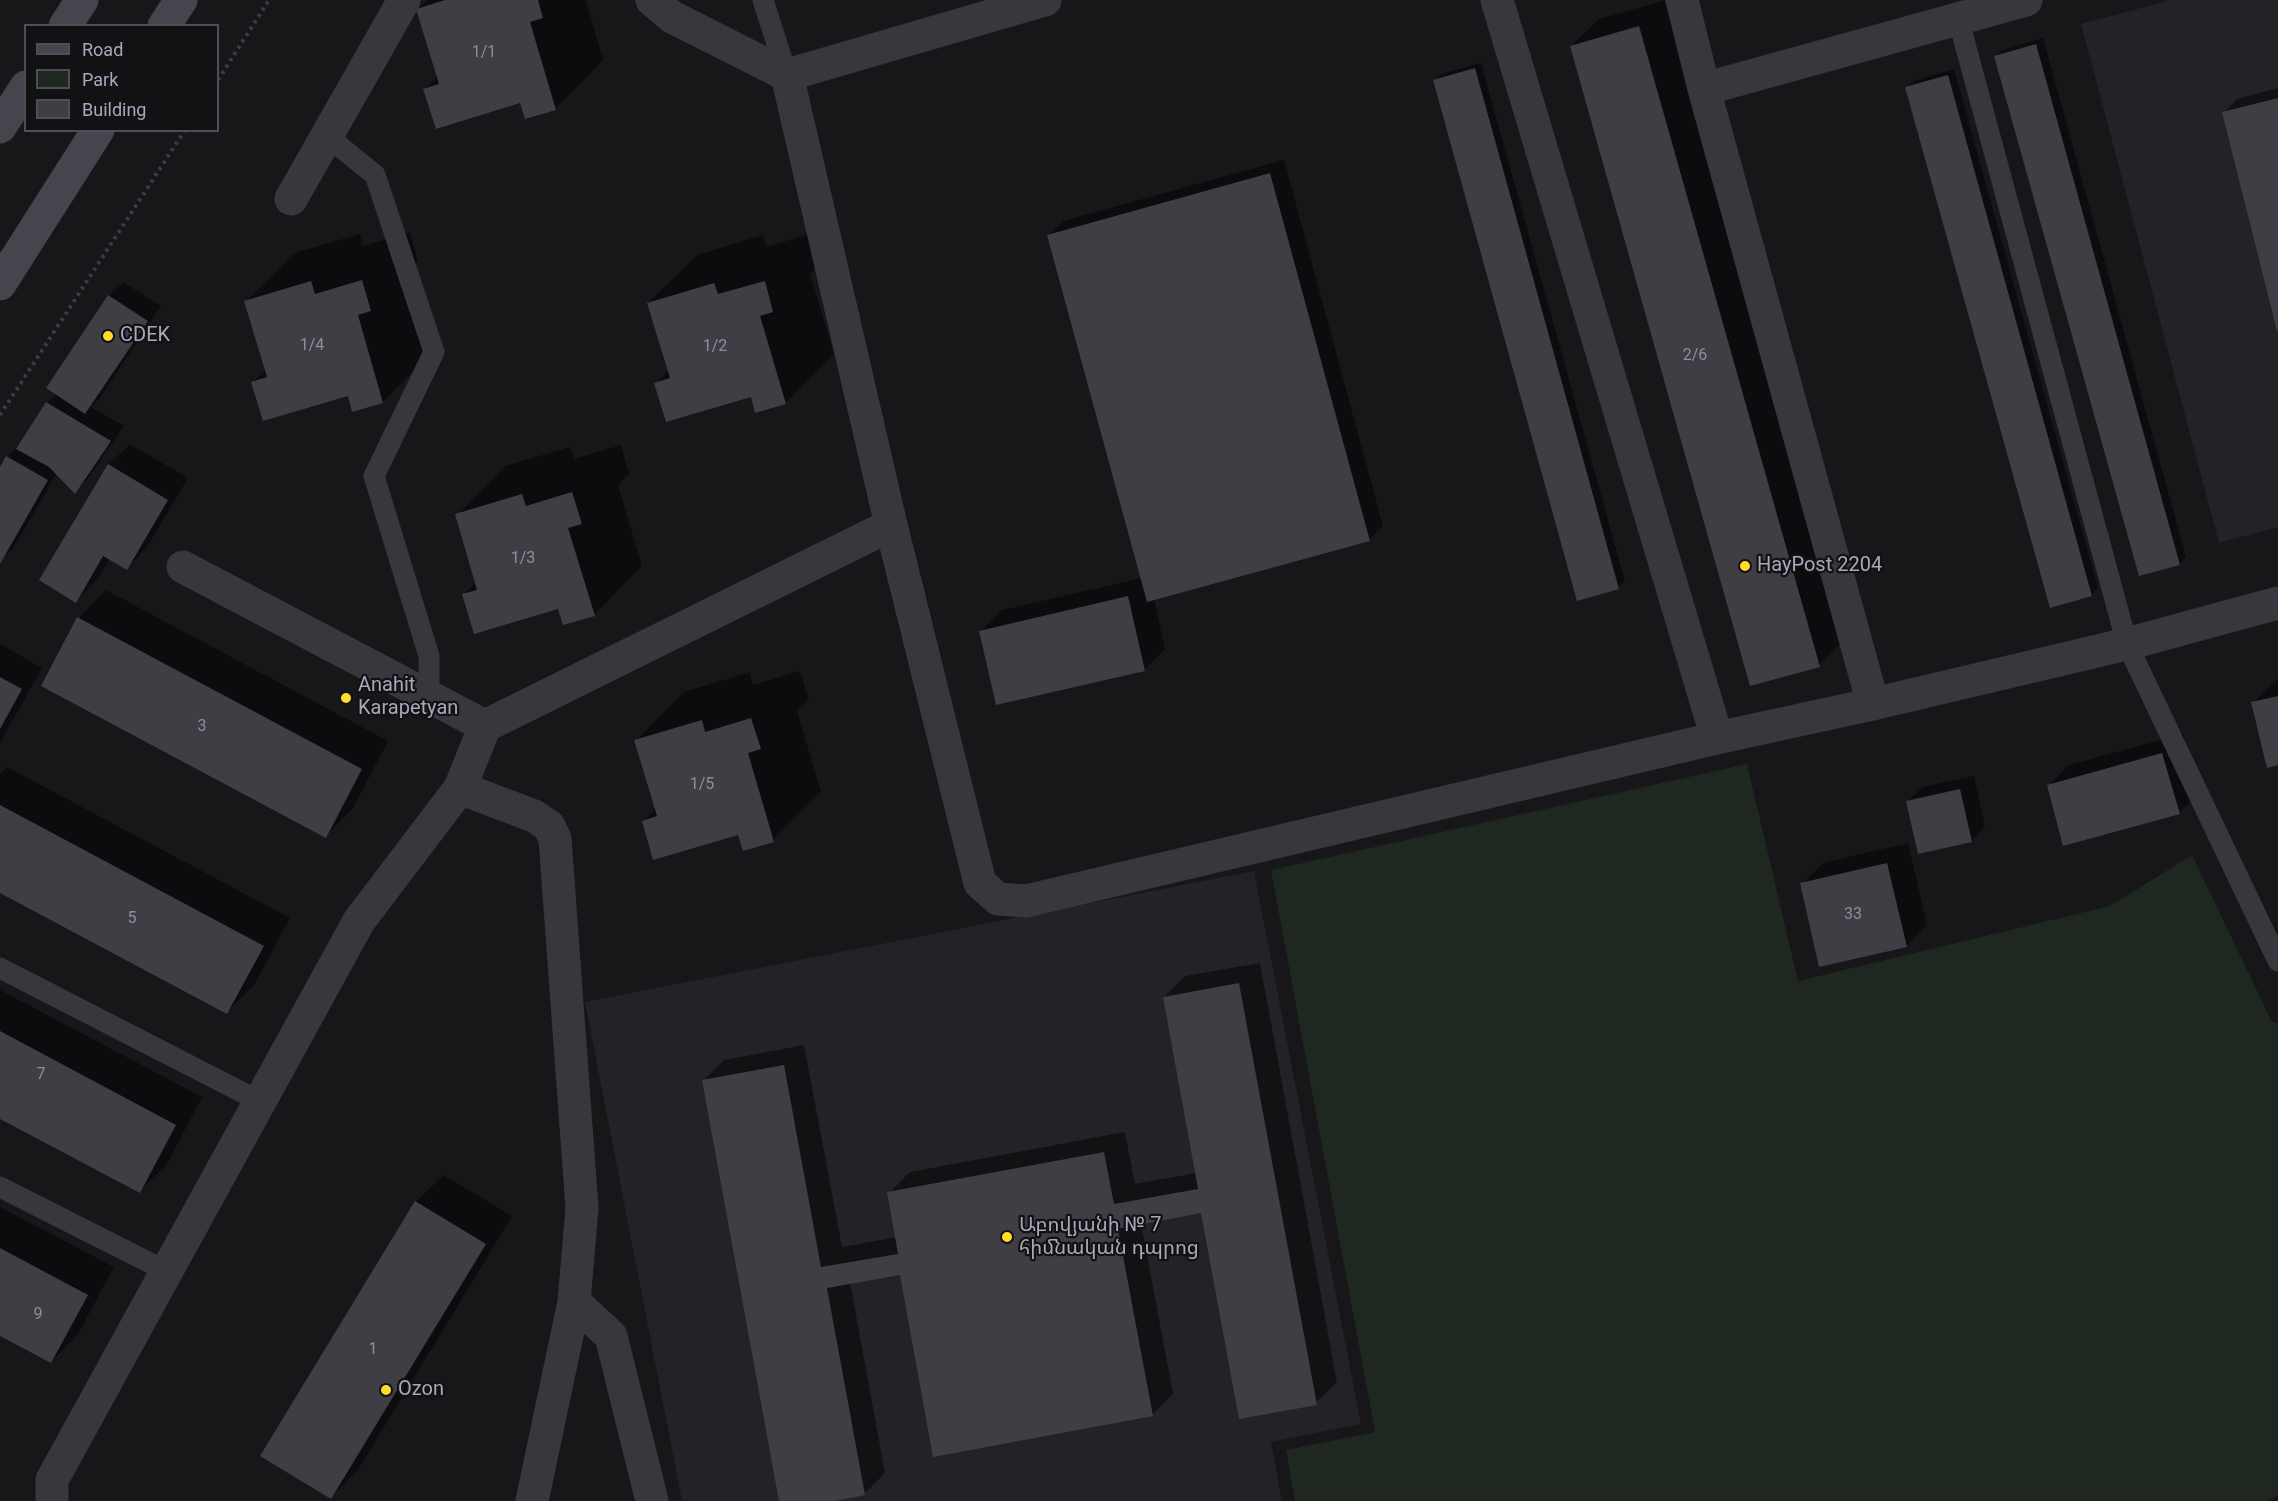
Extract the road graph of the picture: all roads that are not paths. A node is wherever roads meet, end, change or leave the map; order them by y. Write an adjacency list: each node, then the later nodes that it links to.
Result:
1 (82, 0): 12 (main road)
2 (181, 0): 13 (main road)
3 (404, 0): 19 (street)
4 (652, 0): 14 (street)
5 (763, 0): 14 (lane)
6 (1045, 0): 10 (street)
7 (1497, 0): 29 (street)
8 (1682, 0): 15 (street)
9 (2026, 0): 11 (street)
10 (994, 7): 14 (street)
11 (1959, 18): 15 (street); 25 (lane)
12 (66, 24)
13 (165, 24)
14 (786, 75): 22 (street)
15 (1704, 89): 27 (street)
16 (24, 90): 17 (main road)
17 (0, 127)
18 (97, 132): 21 (main road)
19 (327, 136): 20 (street); 26 (lane)
20 (291, 199)
21 (0, 284)
22 (891, 525): 28 (street); 29 (street)
23 (183, 567): 26 (street)
24 (2278, 603): 25 (street)
25 (2127, 644): 27 (street); 31 (lane)
26 (429, 696): 28 (street)
27 (1873, 704): 29 (street)
28 (485, 726): 30 (street)
29 (1717, 738)
30 (460, 788): 33 (street); 36 (street)
31 (2278, 961)
32 (0, 968): 33 (lane)
33 (259, 1101): 35 (street)
34 (0, 1187): 35 (lane)
35 (166, 1271): 37 (street)
36 (574, 1302): 38 (street); 39 (street)
37 (52, 1501)
38 (532, 1501)
39 (652, 1501)

